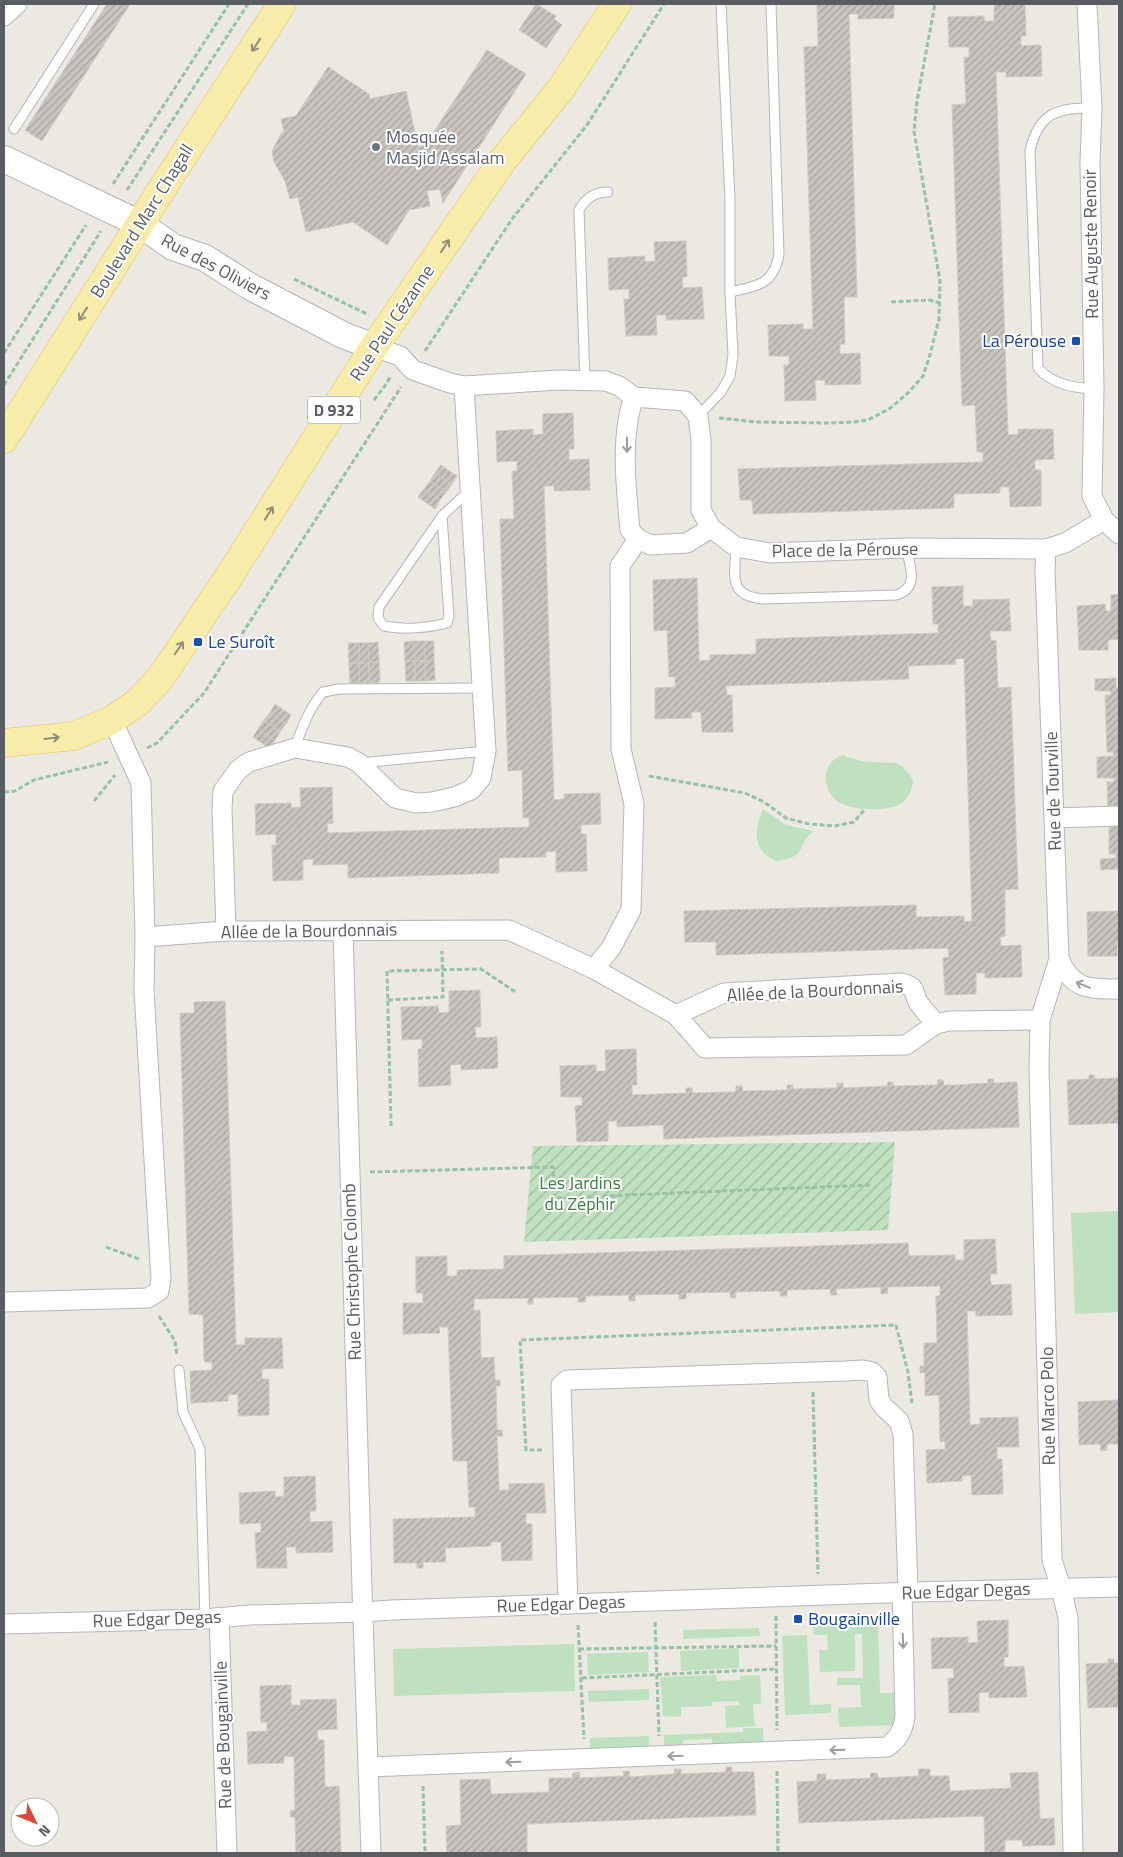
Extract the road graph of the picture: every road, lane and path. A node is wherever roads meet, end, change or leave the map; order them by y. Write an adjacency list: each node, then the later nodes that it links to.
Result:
1 (17, 4): 11 (street)
2 (94, 4): 13 (lane)
3 (229, 4): 16 (path)
4 (282, 4): 17 (main road, Boulevard Marc Chagall, one-way to 17)
5 (617, 4): 21 (main road, Rue Paul Cézanne / D 932, one-way to 5)
6 (664, 4): 23 (path)
7 (721, 4): 18 (lane)
8 (771, 4): 18 (lane)
9 (935, 4): 20 (path)
10 (1087, 4): 12 (street, Rue Auguste Renoir)
11 (4, 16)
12 (1092, 108): 26 (street, Rue Auguste Renoir); 26 (lane)
13 (14, 130)
14 (4, 160): 16 (street, Rue des Oliviers)
15 (608, 192): 24 (lane)
16 (100, 205): 17 (street, Rue des Oliviers); 22 (path)
17 (140, 224): 21 (street, Rue des Oliviers); 29 (main road, Boulevard Marc Chagall, one-way to 29)
18 (730, 292): 28 (lane)
19 (891, 302): 20 (path)
20 (940, 303): 28 (path)
21 (374, 347): 23 (street); 40 (main road, Rue Paul Cézanne / D 932, one-way to 21)
22 (4, 353)
23 (413, 370): 25 (street); 44 (path)
24 (585, 381): 25 (street); 27 (street)
25 (464, 386): 30 (street)
26 (1094, 389): 32 (street, Rue Auguste Renoir)
27 (634, 397): 28 (street); 35 (street, one-way to 35)
28 (698, 416): 33 (street, Place de la Pérouse)
29 (4, 439)
30 (469, 491): 31 (lane); 39 (street)
31 (442, 516): 31 (lane)
32 (1104, 520): 34 (street, Rue Auguste Renoir); 38 (street, Place de la Pérouse)
33 (711, 528): 35 (street); 36 (street, Place de la Pérouse)
34 (1119, 534)
35 (638, 539): 46 (street)
36 (736, 547): 37 (street, Place de la Pérouse); 37 (lane)
37 (906, 548): 38 (street, Place de la Pérouse)
38 (1046, 549): 51 (street, Rue de Tourville)
39 (482, 688): 42 (lane); 43 (street)
40 (112, 720): 41 (main road, Rue Paul Cézanne / D 932, one-way to 40); 44 (street)
41 (4, 743)
42 (295, 748): 45 (street); 53 (street)
43 (486, 751): 45 (lane); 45 (street)
44 (129, 757): 47 (path); 48 (path); 55 (street)
45 (359, 763)
46 (626, 772): 49 (path); 57 (street)
47 (4, 792)
48 (94, 801)
49 (865, 809)
50 (1119, 816): 51 (street)
51 (1054, 818): 56 (street, Rue de Tourville)
52 (442, 930): 54 (street, Allée de la Bourdonnais); 57 (street, Allée de la Bourdonnais); 58 (path)
53 (226, 931): 54 (street, Allée de la Bourdonnais); 55 (street, Allée de la Bourdonnais)
54 (343, 931): 66 (street, Rue Christophe Colomb)
55 (145, 937): 69 (street)
56 (1059, 959): 59 (street, one-way to 56); 63 (street, Rue Marco Polo)
57 (594, 969): 62 (street, Allée de la Bourdonnais)
58 (442, 970): 60 (path); 61 (path); 61 (path)
59 (1119, 988)
60 (517, 993)
61 (388, 1000): 65 (path)
62 (676, 1015): 64 (street, Allée de la Bourdonnais); 64 (street, Allée de la Bourdonnais)
63 (1040, 1020): 64 (street, Allée de la Bourdonnais); 75 (street, Rue Marco Polo)
64 (936, 1024)
65 (391, 1126)
66 (350, 1173): 67 (path); 81 (street, Rue Christophe Colomb)
67 (870, 1185)
68 (106, 1247): 69 (path)
69 (160, 1257): 70 (street)
70 (148, 1298): 71 (street); 72 (path)
71 (4, 1302)
72 (179, 1370): 82 (lane)
73 (812, 1372): 76 (street); 77 (path); 80 (street)
74 (1119, 1587): 75 (street, Rue Edgar Degas)
75 (1061, 1588): 76 (street, Rue Edgar Degas); 99 (street, Rue Marco Polo)
76 (905, 1592): 77 (street, Rue Edgar Degas); 90 (street, one-way to 90)
77 (819, 1596): 78 (street, Rue Edgar Degas)
78 (776, 1597): 79 (street, Rue Edgar Degas); 84 (path)
79 (654, 1601): 80 (street, Rue Edgar Degas); 85 (path)
80 (573, 1604): 81 (street, Rue Edgar Degas); 86 (path)
81 (362, 1612): 82 (street, Rue Edgar Degas); 94 (street, Rue Christophe Colomb)
82 (212, 1618): 83 (street, Rue Edgar Degas); 95 (street, Rue de Bougainville)
83 (4, 1624)
84 (776, 1646): 85 (path); 87 (path)
85 (656, 1648): 86 (path); 88 (path)
86 (580, 1649): 89 (path)
87 (777, 1669): 88 (path); 90 (path)
88 (657, 1675): 89 (path); 91 (path)
89 (582, 1678): 92 (path)
90 (777, 1752): 91 (street, one-way to 91); 98 (path)
91 (660, 1756): 92 (street)
92 (585, 1759): 93 (street, one-way to 93)
93 (422, 1765): 94 (street); 97 (path)
94 (368, 1767): 96 (street, Rue Christophe Colomb)
95 (227, 1853)
96 (371, 1853)
97 (425, 1853)
98 (778, 1853)
99 (1073, 1853)

